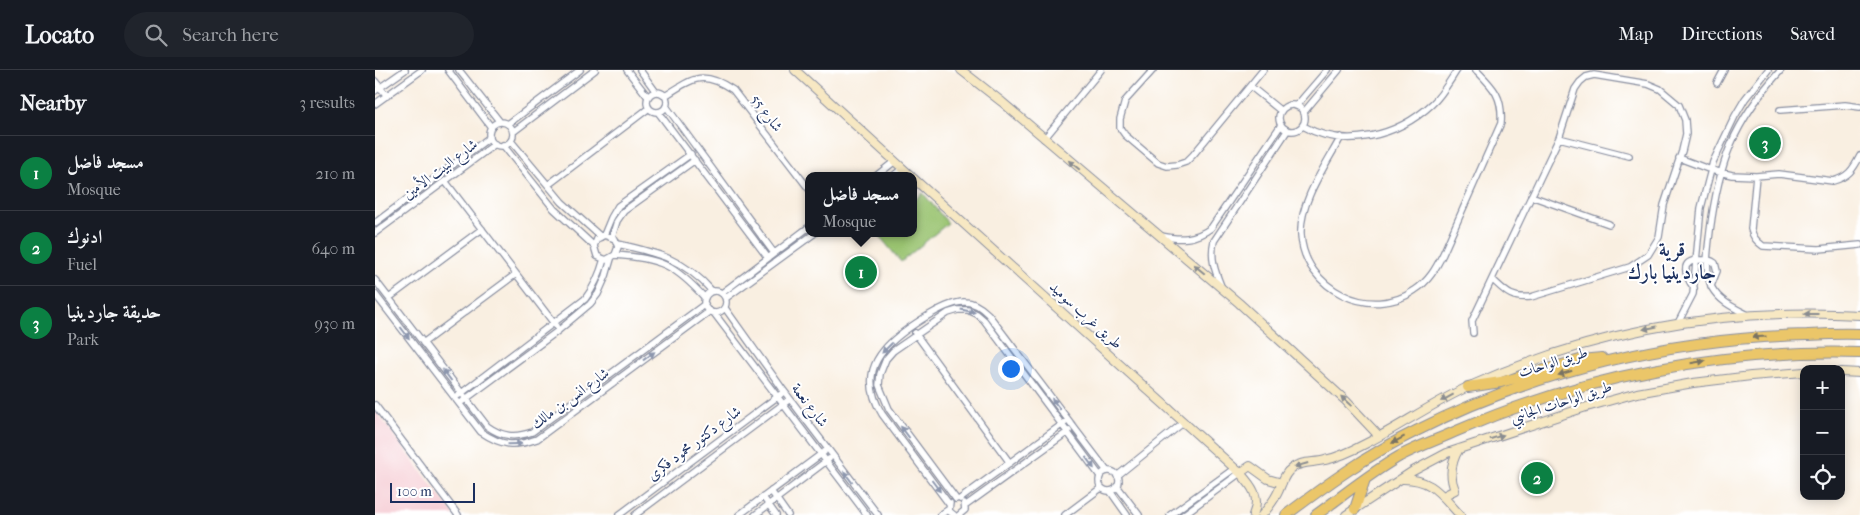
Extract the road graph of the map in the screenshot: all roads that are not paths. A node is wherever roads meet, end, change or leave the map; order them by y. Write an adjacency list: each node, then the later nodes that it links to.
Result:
1 (405, 70): 24 (street)
2 (422, 70): 26 (street)
3 (448, 70): 42 (street)
4 (459, 70): 38 (street)
5 (580, 70): 39 (street)
6 (595, 70): 44 (street)
7 (627, 70): 28 (street)
8 (639, 70): 25 (street)
9 (795, 70): 57 (street, طريق غرب سوميد)
10 (961, 70): 48 (street)
11 (1101, 70): 48 (street)
12 (1153, 70): 23 (street)
13 (1263, 70): 23 (street)
14 (1327, 70): 31 (street)
15 (1339, 70): 37 (street)
16 (1457, 70): 46 (street)
17 (1475, 70): 46 (street)
18 (1724, 70): 22 (street)
19 (1768, 70): 59 (street)
20 (1781, 70): 63 (street)
21 (375, 81): 24 (street)
22 (1717, 83)
23 (1250, 86): 35 (street)
24 (378, 89): 26 (street)
25 (655, 92): 27 (street); 28 (street)
26 (387, 96): 29 (street)
27 (665, 96): 30 (street); 68 (street, شارع 55)
28 (648, 97): 33 (street)
29 (375, 104)
30 (666, 106): 36 (street); 52 (street)
31 (1296, 106): 35 (street); 37 (street)
32 (1860, 107): 34 (street)
33 (649, 108): 36 (street); 67 (street)
34 (1780, 110)
35 (1281, 111): 40 (street)
36 (658, 112): 55 (street)
37 (1304, 112): 41 (street)
38 (499, 122): 39 (street); 42 (street)
39 (508, 124): 44 (street)
40 (1281, 125): 43 (street); 76 (street)
41 (1303, 126): 43 (street); 46 (street)
42 (491, 127): 45 (street)
43 (1287, 131): 92 (street)
44 (513, 132): 49 (street)
45 (490, 137): 50 (street); 70 (street, شارع البيت الأمين)
46 (1341, 137)
47 (1559, 138): 53 (street); 56 (street); 69 (street)
48 (1044, 139): 76 (street, one-way to 48)
49 (511, 141): 51 (street); 67 (street)
50 (495, 144): 51 (street); 65 (street, شارع البيت الأمين)
51 (503, 145): 81 (street)
52 (700, 153): 55 (street); 84 (street)
53 (1629, 156)
54 (1860, 156): 64 (street)
55 (693, 157): 75 (street); 77 (street); 84 (street)
56 (1679, 158): 59 (street); 91 (street)
57 (895, 161): 58 (street, طريق غرب سوميد); 60 (street)
58 (903, 168): 61 (street); 62 (street, طريق غرب سوميد)
59 (1711, 170): 63 (street); 83 (street)
60 (880, 172)
61 (898, 172)
62 (907, 172)
63 (1720, 173): 64 (street); 82 (street)
64 (1756, 176): 80 (street)
65 (445, 181): 72 (street); 74 (street, شارع البيت الأمين)
66 (917, 181): 133 (street, طريق غرب سوميد)
67 (548, 184): 75 (street)
68 (805, 184)
69 (1531, 196): 71 (street); 91 (street)
70 (375, 223)
71 (1609, 224)
72 (482, 229): 89 (street); 97 (street)
73 (805, 230): 84 (street)
74 (375, 233)
75 (603, 236): 77 (street); 81 (street)
76 (1159, 236): 92 (street, one-way to 76)
77 (612, 237): 79 (street)
78 (810, 237): 88 (street)
79 (618, 244): 85 (street); 94 (street)
80 (1860, 245)
81 (594, 246): 85 (street)
82 (1708, 247): 83 (street); 87 (street)
83 (1697, 248): 86 (street)
84 (771, 255): 88 (street); 96 (street)
85 (610, 258): 98 (street); 105 (street); 109 (street)
86 (1695, 260): 87 (street); 93 (street); 93 (street)
87 (1707, 260): 102 (street)
88 (776, 262): 96 (street)
89 (516, 274): 105 (street); 114 (street)
90 (375, 280): 97 (street, شارع انس بن مالك)
91 (1492, 280): 111 (street)
92 (1222, 288): 137 (street, one-way to 92)
93 (1694, 288): 106 (street)
94 (712, 291): 96 (street); 98 (street)
95 (375, 294): 126 (street, شارع انس بن مالك, one-way to 126)
96 (724, 295): 99 (street)
97 (389, 298): 114 (street, شارع انس بن مالك)
98 (705, 301): 101 (street); 120 (street, شارع انس بن مالك)
99 (725, 308): 101 (street); 123 (street, شارع نعمة)
100 (939, 309): 104 (street); 107 (street); 108 (street)
101 (712, 312): 122 (street, شارع انس بن مالك, one-way to 101); 125 (street, شارع نعمة)
102 (1748, 315): 103 (street, one-way to 102); 106 (street)
103 (1860, 315)
104 (943, 316): 110 (street, one-way to 110); 113 (street)
105 (554, 323): 109 (street); 124 (street)
106 (1678, 323): 121 (street, one-way to 121)
107 (911, 328): 113 (street); 161 (street, one-way to 161)
108 (999, 328): 110 (street); 132 (street, one-way to 108)
109 (559, 330): 127 (street)
110 (993, 332): 134 (street)
111 (1473, 333)
112 (1860, 334): 116 (highway, طريق الواحات, one-way to 116)
113 (916, 335): 143 (street); 158 (street, one-way to 113)
114 (423, 343): 124 (street, شارع انس بن مالك, one-way to 114)
115 (1860, 353): 148 (highway, one-way to 115)
116 (1613, 360): 121 (highway); 184 (highway, طريق الواحات, one-way to 184)
117 (1800, 372): 139 (street, طريق الواحات الجانبي, one-way to 117)
118 (1845, 372): 119 (street)
119 (1860, 372)
120 (599, 383): 122 (street); 127 (street, شارع انس بن مالك)
121 (1467, 387): 137 (street, one-way to 137)
122 (604, 389): 129 (street, شارع انس بن مالك, one-way to 122)
123 (784, 392): 125 (street, شارع دكتور محمود فكرى); 128 (street, شارع نعمة)
124 (461, 393): 126 (street); 127 (street, شارع انس بن مالك)
125 (778, 396): 130 (street, شارع نعمة); 159 (street, شارع دكتور محمود فكرى)
126 (454, 398): 129 (street, شارع انس بن مالك)
127 (465, 399): 129 (street)
128 (790, 399): 130 (street, شارع دكتور محمود فكرى); 138 (street, شارع نعمة)
129 (459, 404)
130 (784, 404): 140 (street, شارع نعمة); 162 (street, شارع دكتور محمود فكرى)
131 (375, 405): 165 (street)
132 (1068, 420): 134 (street); 135 (street)
133 (1184, 422): 144 (street, طريق غرب سوميد); 147 (street)
134 (1062, 425): 136 (street); 143 (street)
135 (1073, 427): 136 (street); 145 (street)
136 (1067, 432): 146 (street, one-way to 146); 163 (street)
137 (1379, 436): 150 (street, one-way to 150)
138 (828, 449): 140 (street); 141 (street, شارع نعمة)
139 (1459, 449): 149 (street, طريق الواحات الجانبي); 155 (street)
140 (821, 454): 142 (street, شارع نعمة); 153 (street)
141 (833, 456): 142 (street); 173 (street, شارع نعمة, one-way to 141)
142 (827, 461): 157 (street); 172 (street, شارع نعمة)
143 (1010, 463): 158 (street)
144 (1238, 470): 150 (street); 180 (street); 181 (street); 182 (street, طريق غرب سوميد)
145 (1107, 472): 146 (street); 147 (street)
146 (1100, 476): 152 (street)
147 (1117, 476): 151 (street)
148 (1365, 478): 164 (highway); 185 (highway)
149 (1399, 479): 155 (street); 164 (street, طريق الواحات الجانبي)
150 (1282, 483): 183 (street)
151 (1117, 486): 154 (street); 179 (street)
152 (1101, 488): 154 (street); 177 (street)
153 (771, 491): 156 (street); 157 (street)
154 (1110, 491): 178 (street)
155 (1443, 496): 186 (street)
156 (763, 497): 160 (street); 168 (street)
157 (776, 498): 160 (street); 171 (street)
158 (958, 499): 161 (street); 163 (street)
159 (635, 502): 162 (street); 166 (street, شارع دكتور محمود فكرى)
160 (768, 504): 169 (street); 170 (street)
161 (949, 506): 174 (street); 175 (street)
162 (642, 510): 167 (street, شارع دكتور محمود فكرى)
163 (966, 510): 176 (street)
164 (1351, 512)
165 (458, 515)
166 (619, 515)
167 (635, 515)
168 (739, 515)
169 (755, 515)
170 (776, 515)
171 (788, 515)
172 (867, 515)
173 (878, 515)
174 (940, 515)
175 (954, 515)
176 (959, 515)
177 (1065, 515)
178 (1127, 515)
179 (1139, 515)
180 (1171, 515)
181 (1183, 515)
182 (1253, 515)
183 (1262, 515)
184 (1286, 515)
185 (1316, 515)
186 (1460, 515)

